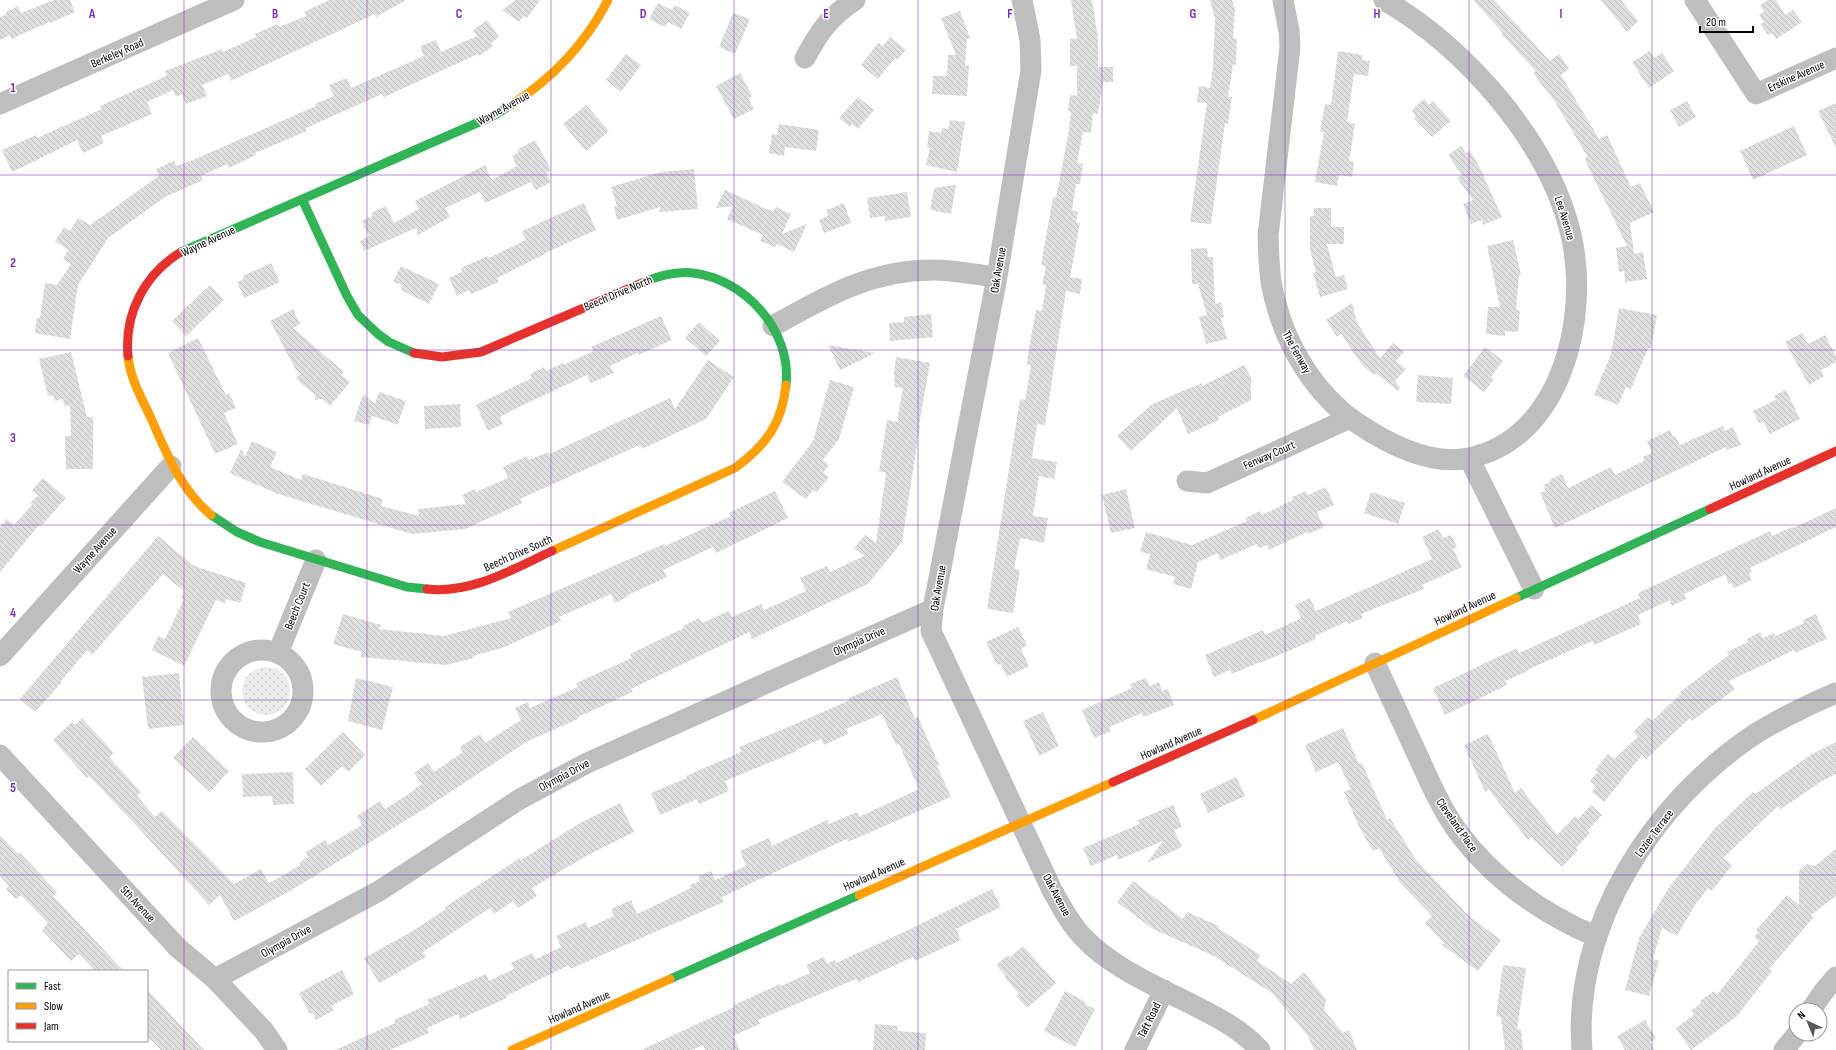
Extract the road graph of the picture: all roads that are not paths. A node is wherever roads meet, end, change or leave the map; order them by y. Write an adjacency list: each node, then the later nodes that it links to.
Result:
1 (234, 0): 10 (street, Berkeley Road)
2 (608, 0): 11 (street, Wayne Avenue)
3 (854, 0): 8 (street)
4 (1022, 0): 12 (street, Oak Avenue)
5 (1283, 0): 14 (street, The Fenway)
6 (1384, 0): 16 (street, Lee Avenue)
7 (1695, 0): 9 (street, Erskine Avenue)
8 (805, 58)
9 (1836, 58)
10 (0, 104)
11 (302, 199): 13 (street, Beech Drive North); 17 (street, Wayne Avenue)
12 (997, 277): 13 (street); 21 (street, Oak Avenue)
13 (773, 326): 19 (street, Beech Drive South)
14 (1350, 418): 16 (street, The Fenway); 18 (street, Fenway Court)
15 (1836, 451): 20 (street, Howland Avenue)
16 (1469, 458): 20 (street)
17 (171, 466): 19 (street, Beech Drive South); 23 (street, Wayne Avenue)
18 (1187, 481)
19 (316, 560): 22 (street, Beech Court)
20 (1534, 589): 24 (street, Howland Avenue)
21 (933, 609): 27 (street, Oak Avenue); 30 (street, Olympia Drive)
22 (278, 653)
23 (0, 656)
24 (1375, 663): 27 (street, Howland Avenue); 28 (street, Cleveland Place)
25 (1836, 692): 28 (street, Lozier Terrace)
26 (0, 755): 30 (street, 5th Avenue)
27 (1021, 822): 31 (street, Oak Avenue); 34 (street, Howland Avenue)
28 (1597, 937): 37 (street, Lozier Terrace)
29 (1836, 977): 32 (street)
30 (215, 979): 33 (street, 5th Avenue)
31 (1164, 990): 35 (street, Taft Road); 36 (street, Oak Avenue)
32 (1817, 1002)
33 (277, 1050)
34 (512, 1050)
35 (1135, 1050)
36 (1260, 1050)
37 (1582, 1050)

